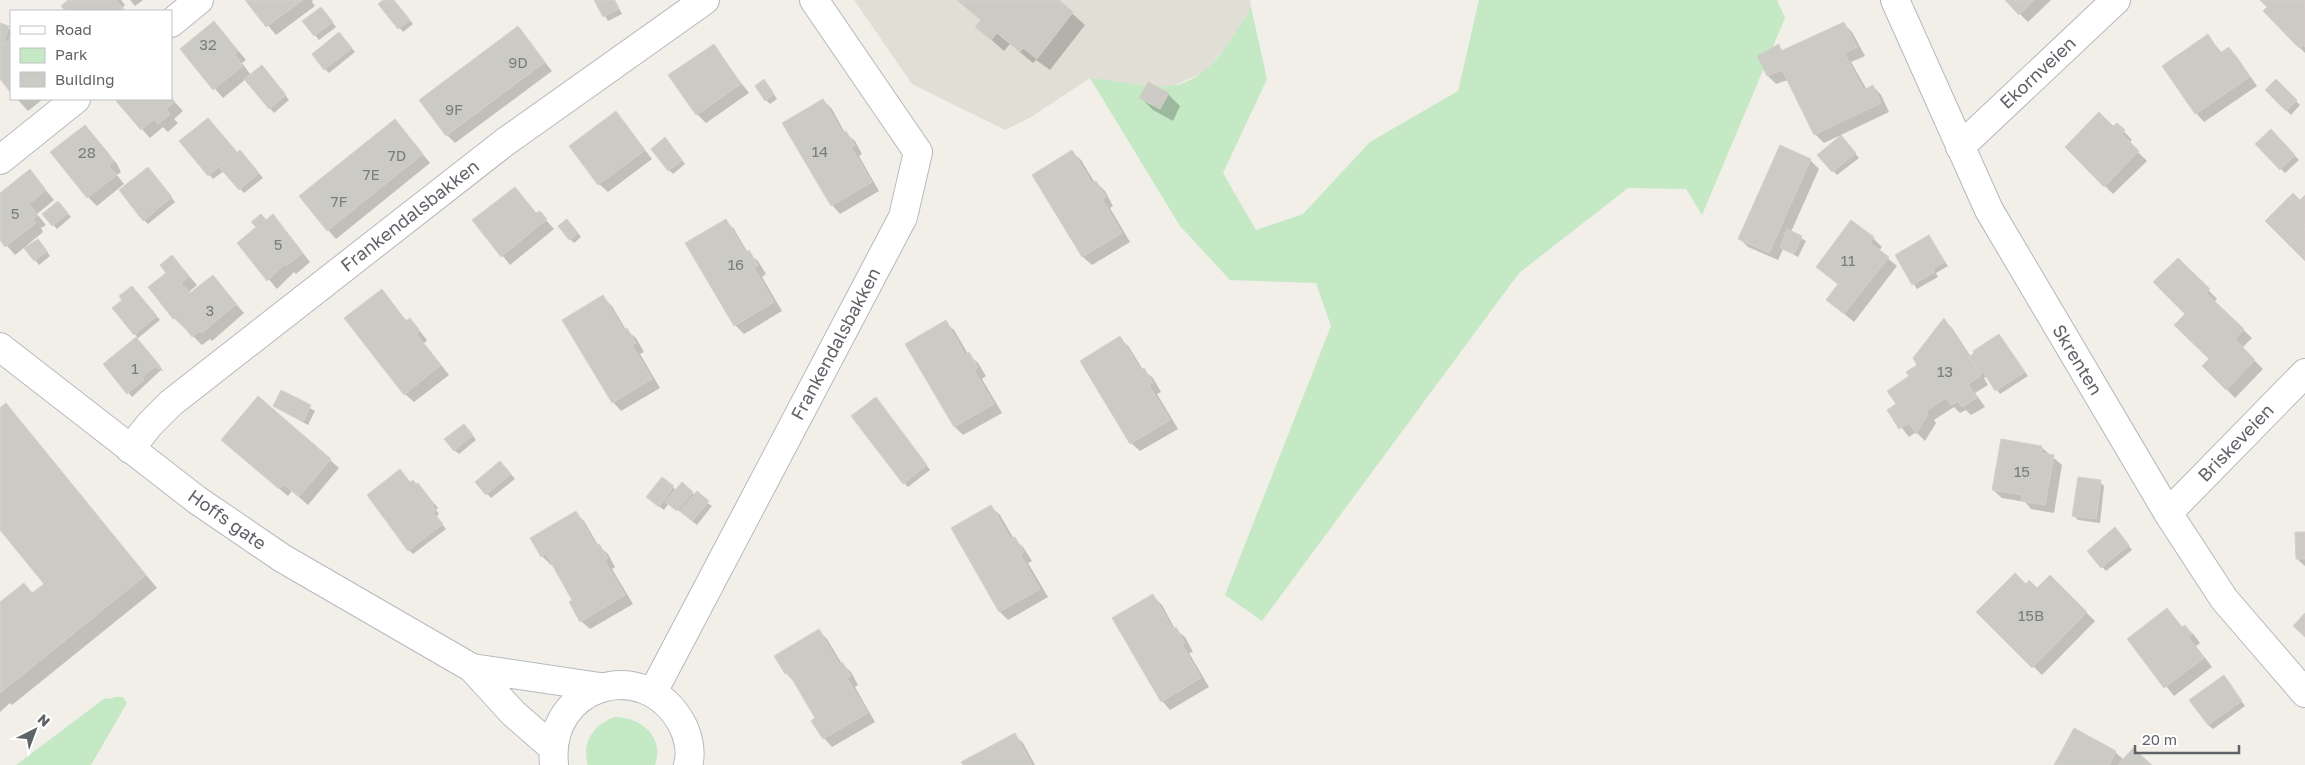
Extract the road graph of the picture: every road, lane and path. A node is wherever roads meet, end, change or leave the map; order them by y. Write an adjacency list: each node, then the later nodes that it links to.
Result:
1 (199, 0): 6 (street)
2 (705, 0): 12 (street, Frankendalsbakken)
3 (814, 0): 16 (street, Frankendalsbakken)
4 (1895, 0): 8 (street, Skrenten)
5 (2116, 0): 8 (street, Ekornveien)
6 (172, 21)
7 (75, 100): 9 (street)
8 (1960, 147): 13 (street, Skrenten)
9 (0, 160)
10 (0, 347): 12 (street, Hoffs gate)
11 (2305, 373): 13 (street, Briskeveien)
12 (130, 449): 14 (street, Hoffs gate)
13 (2168, 513): 17 (street, Skrenten)
14 (472, 668): 15 (street, Hoffs gate); 18 (street, Hoffs gate)
15 (600, 687): 16 (street); 18 (street)
16 (653, 692): 19 (street)
17 (2305, 693)
18 (553, 756)
19 (688, 765)

